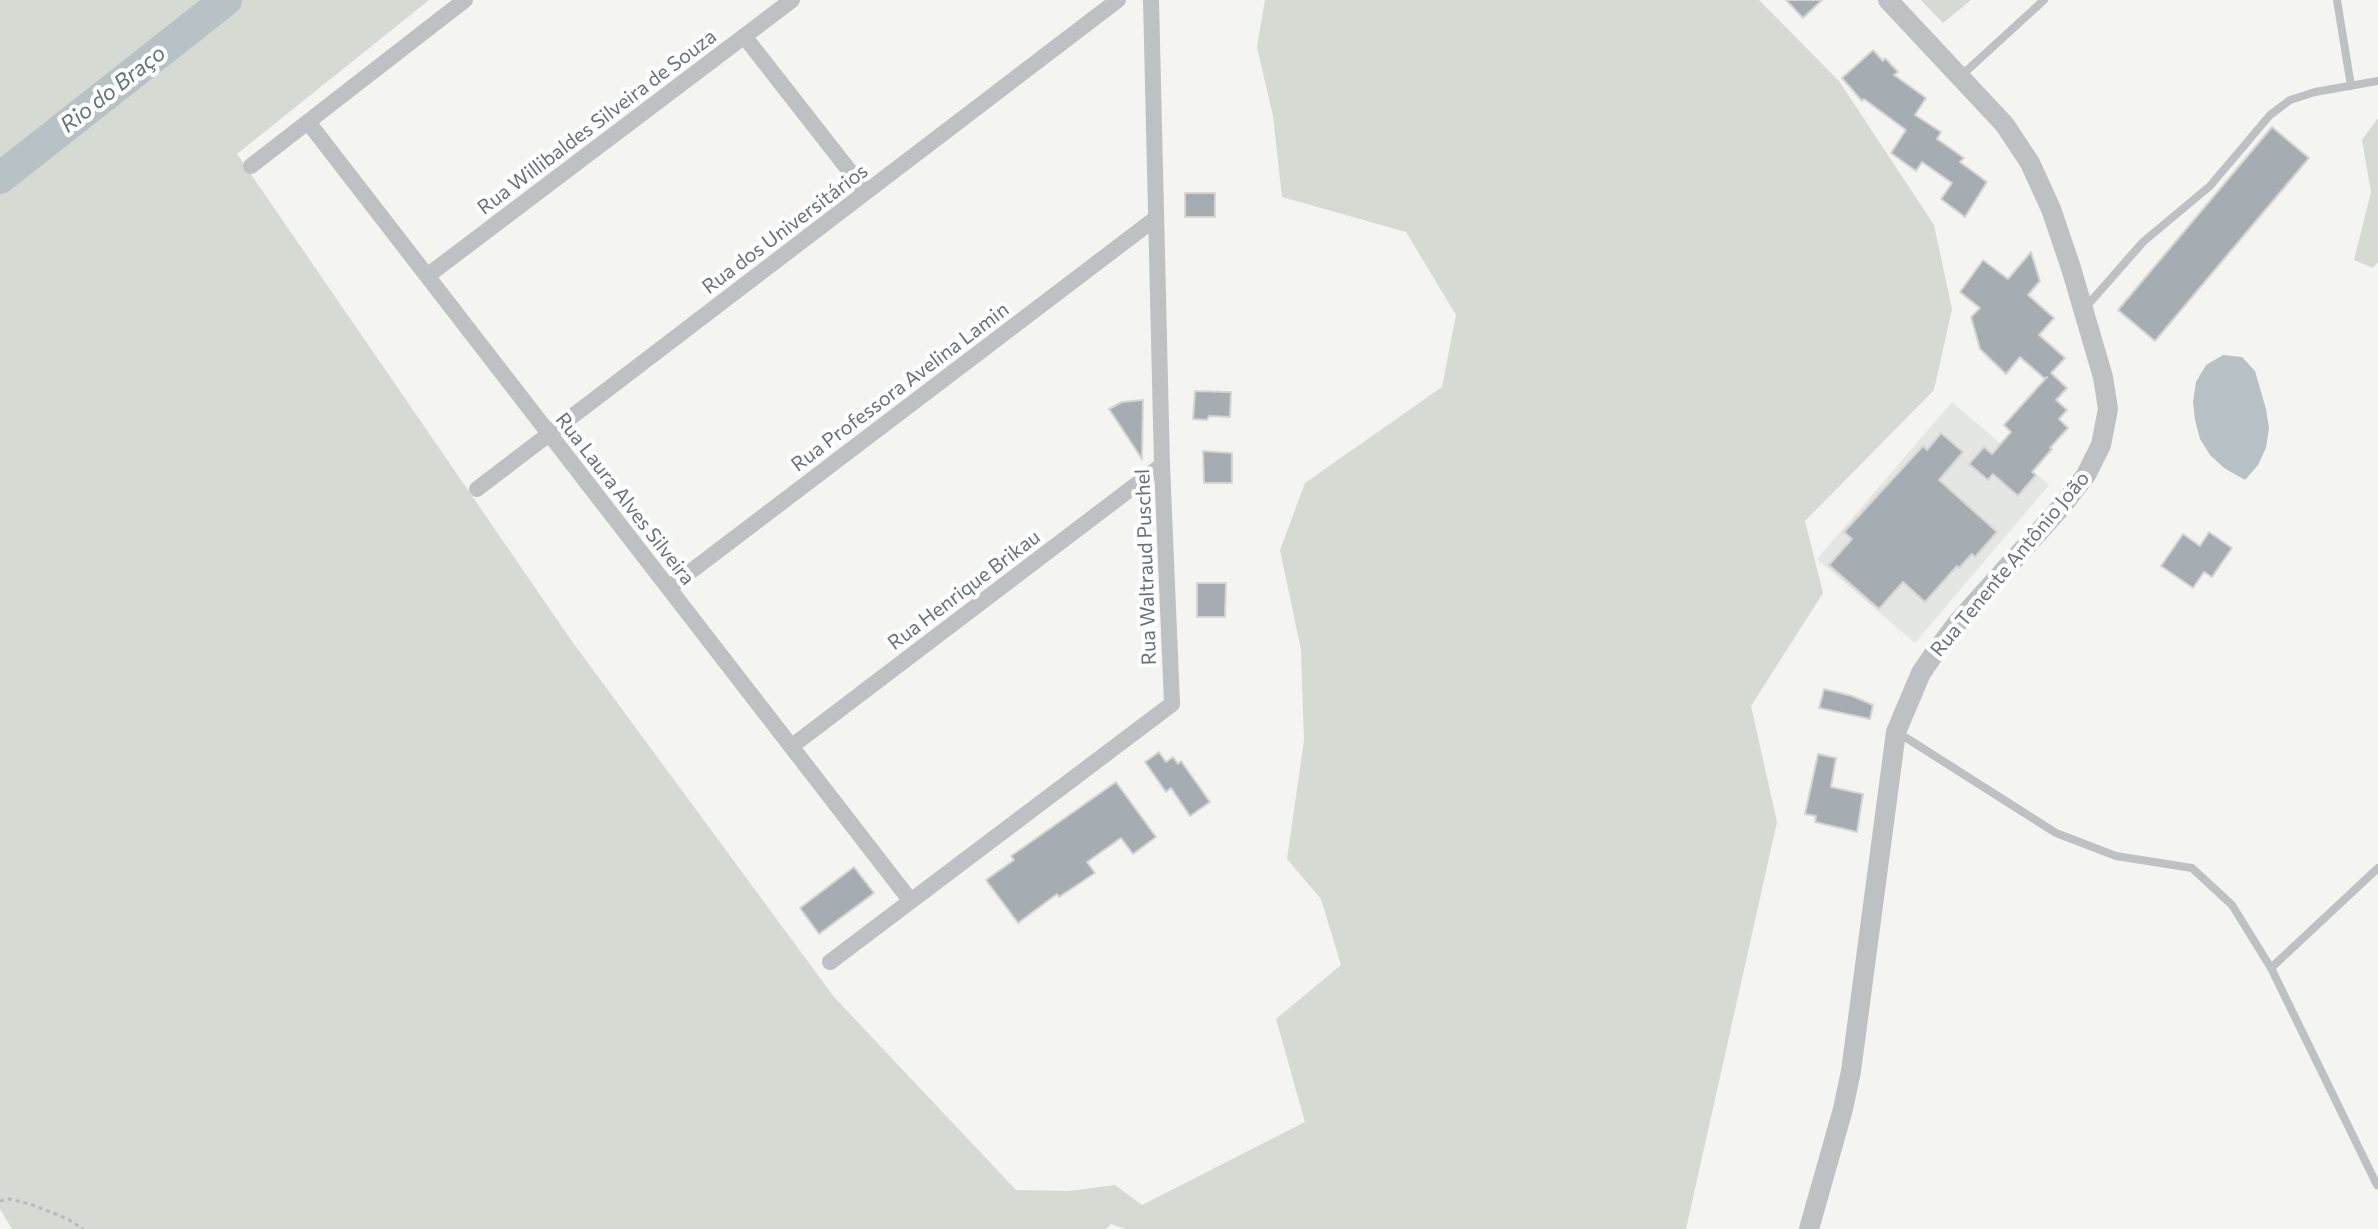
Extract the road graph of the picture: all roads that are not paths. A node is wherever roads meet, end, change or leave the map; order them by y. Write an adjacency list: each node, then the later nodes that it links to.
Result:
1 (465, 0): 12 (street)
2 (792, 0): 8 (street, Rua Willibaldes Silveira de Souza)
3 (1118, 0): 14 (street, Rua dos Universitários)
4 (1151, 0): 15 (street, Rua Waltraud Puschel)
5 (1888, 0): 9 (street, Rua Tenente Antônio João)
6 (2044, 0): 9 (lane)
7 (2337, 0): 11 (lane)
8 (744, 36): 14 (street); 16 (street, Rua Willibaldes Silveira de Souza)
9 (1961, 76): 17 (street, Rua Tenente Antônio João)
10 (2378, 81): 11 (lane)
11 (2351, 86): 17 (lane)
12 (308, 122): 13 (street); 16 (street, Rua Laura Alves Silveira)
13 (251, 166)
14 (866, 192): 18 (street, Rua dos Universitários)
15 (1156, 218): 19 (street, Rua Waltraud Puschel); 21 (street, Rua Professora Avelina Lamin)
16 (427, 276): 18 (street, Rua Laura Alves Silveira)
17 (2084, 309): 22 (street, Rua Tenente Antônio João)
18 (549, 434): 20 (street, Rua dos Universitários); 21 (street, Rua Laura Alves Silveira)
19 (1162, 465): 23 (street, Rua Henrique Brikau); 25 (street, Rua Waltraud Puschel)
20 (477, 489)
21 (669, 588): 23 (street, Rua Laura Alves Silveira)
22 (1896, 732): 27 (lane); 29 (street, Rua Tenente Antônio João)
23 (792, 746): 25 (street, Rua Laura Alves Silveira)
24 (2378, 868): 27 (lane)
25 (910, 900): 26 (street, Rua Waltraud Puschel)
26 (830, 962)
27 (2271, 968): 28 (lane)
28 (2377, 1185)
29 (1809, 1229)

